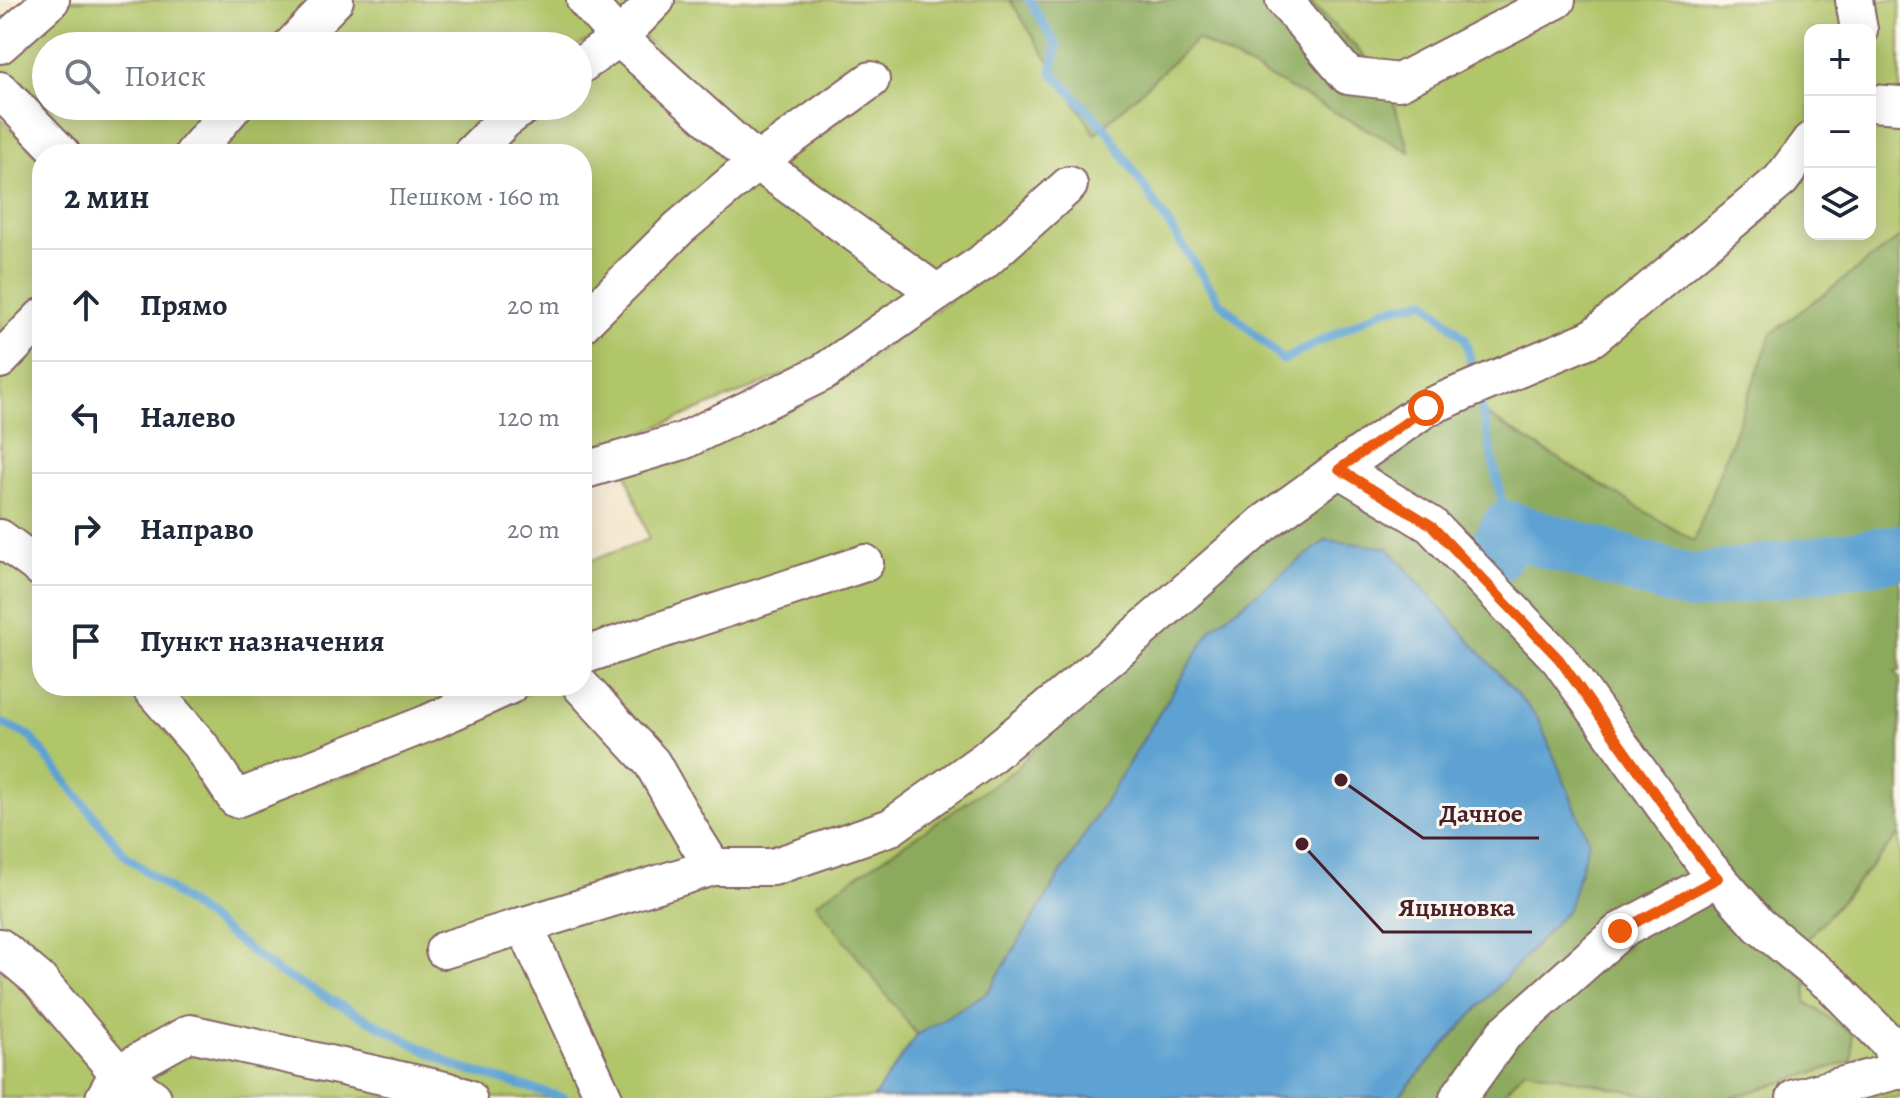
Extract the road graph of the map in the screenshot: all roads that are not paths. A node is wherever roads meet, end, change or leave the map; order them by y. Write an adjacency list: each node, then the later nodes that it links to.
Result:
1 (51, 0): 11 (lane)
2 (335, 0): 9 (lane)
3 (585, 0): 10 (lane)
4 (656, 0): 10 (lane)
5 (1284, 0): 6 (lane)
6 (1557, 0)
7 (1854, 0): 8 (lane)
8 (1858, 24)
9 (304, 32)
10 (619, 38): 12 (lane); 23 (lane)
11 (0, 45)
12 (592, 57)
13 (871, 80): 23 (lane)
14 (0, 90): 19 (lane)
15 (1876, 103): 16 (lane)
16 (1900, 105)
17 (222, 120): 20 (lane)
18 (505, 120): 21 (lane)
19 (52, 144)
20 (202, 144)
21 (481, 144)
22 (1804, 149): 30 (lane)
23 (757, 162): 25 (lane); 26 (lane)
24 (1069, 185): 25 (lane)
25 (937, 293): 29 (lane)
26 (592, 314)
27 (32, 327): 28 (lane)
28 (0, 360)
29 (592, 468)
30 (1339, 469): 38 (lane); 39 (lane)
31 (0, 538): 32 (lane)
32 (32, 562)
33 (865, 563): 34 (lane)
34 (592, 653)
35 (158, 696): 36 (lane)
36 (487, 696)
37 (590, 696): 38 (lane)
38 (713, 867): 40 (lane)
39 (1718, 878): 43 (lane); 48 (lane)
40 (524, 925): 41 (lane); 47 (lane)
41 (444, 950)
42 (3, 959): 44 (lane)
43 (1900, 1070): 49 (lane)
44 (111, 1086): 45 (lane); 46 (lane)
45 (153, 1098)
46 (468, 1098)
47 (604, 1098)
48 (1458, 1098)
49 (1795, 1098)

